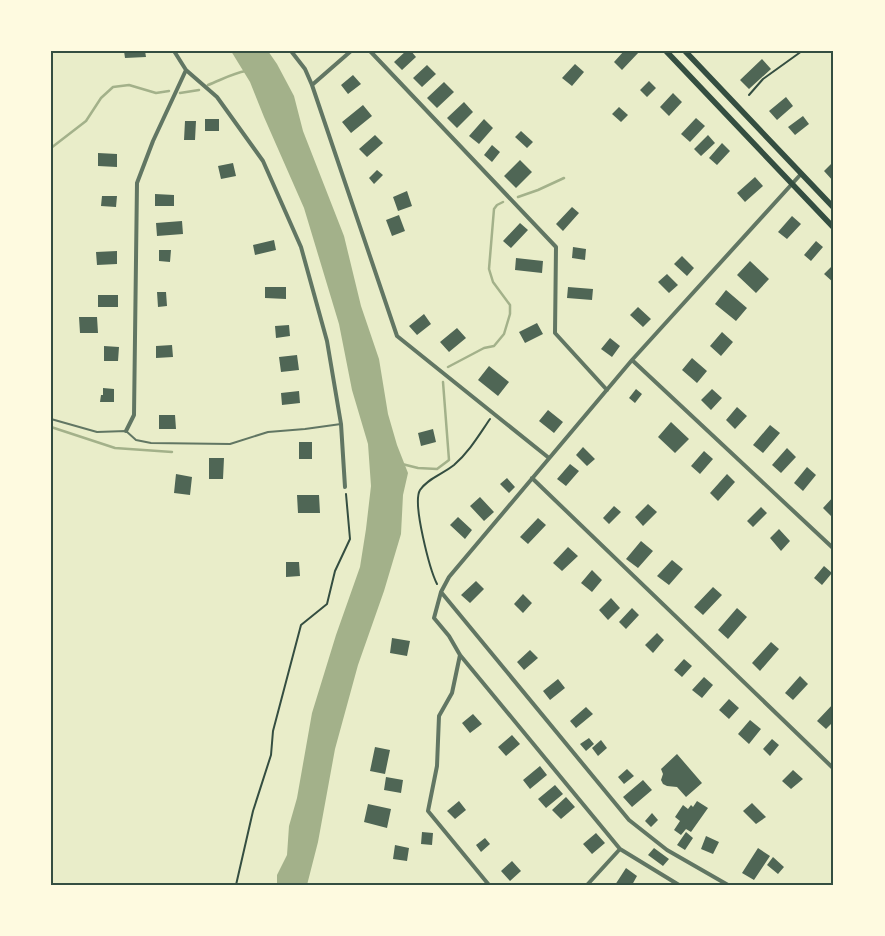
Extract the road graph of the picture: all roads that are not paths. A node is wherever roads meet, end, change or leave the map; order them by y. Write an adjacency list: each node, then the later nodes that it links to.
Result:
1 (174, 51): 7 (street)
2 (291, 51): 8 (street)
3 (351, 51): 8 (street)
4 (370, 51): 14 (street)
5 (666, 51): 10 (main road)
6 (686, 51): 9 (main road)
7 (186, 70): 16 (street); 17 (street)
8 (312, 85): 18 (street)
9 (801, 174): 10 (street); 11 (main road)
10 (792, 184): 12 (main road); 13 (street)
11 (834, 208)
12 (834, 228)
13 (632, 360): 14 (street); 21 (street)
14 (607, 390): 18 (street)
15 (51, 419): 17 (lane)
16 (341, 424): 17 (lane); 20 (street)
17 (126, 430)
18 (549, 458): 19 (street)
19 (532, 478): 22 (street); 24 (street)
20 (346, 486)
21 (834, 549)
22 (441, 592): 23 (street); 29 (street)
23 (460, 655): 25 (street); 26 (street)
24 (834, 769)
25 (620, 849): 27 (street); 28 (street)
26 (490, 885)
27 (587, 885)
28 (679, 885)
29 (728, 885)

